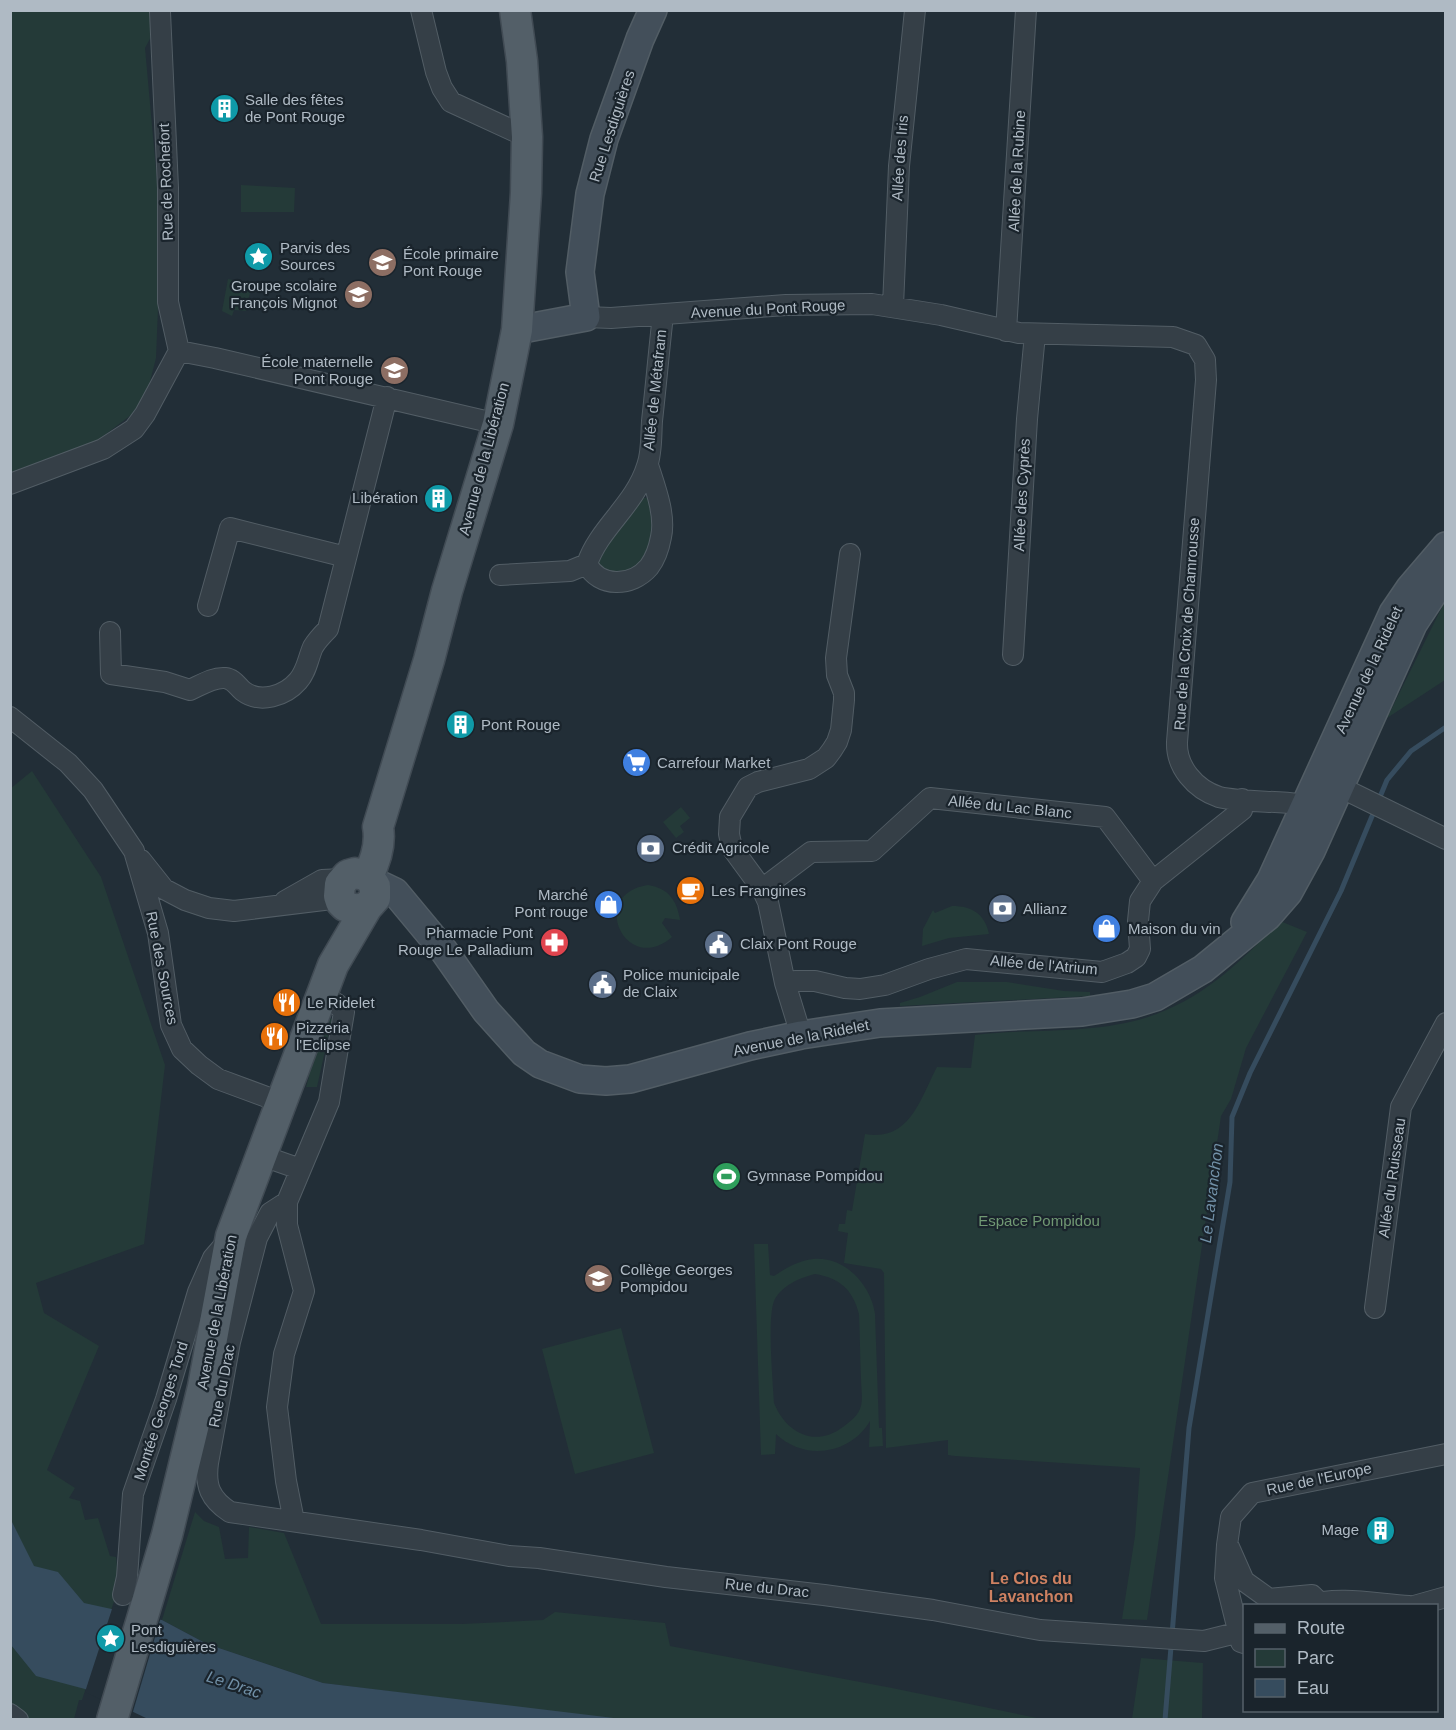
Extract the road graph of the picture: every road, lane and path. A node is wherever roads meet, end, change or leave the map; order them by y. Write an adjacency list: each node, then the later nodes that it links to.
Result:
1 (421, 10): 7 (street)
2 (515, 10): 7 (main road, Avenue de la Libération)
3 (652, 10): 10 (main road, Rue Lesdiguières)
4 (915, 10): 8 (street, Allée des Iris)
5 (1026, 10): 12 (street, Allée de la Rubine)
6 (160, 12): 15 (street, Rue de Rochefort)
7 (527, 137): 11 (main road, Avenue de la Libération)
8 (893, 306): 9 (street, Avenue du Pont Rouge); 12 (street, Avenue du Pont Rouge)
9 (663, 315): 10 (street, Avenue du Pont Rouge); 18 (street, Allée de Métafram)
10 (586, 317): 11 (main road, Avenue du Pont Rouge)
11 (517, 330): 17 (main road, Avenue de la Libération)
12 (1006, 331): 13 (street, Avenue du Pont Rouge)
13 (1035, 334): 14 (street, Avenue du Pont Rouge); 28 (street, Allée des Cyprès)
14 (1196, 345): 32 (street, Rue de la Croix de Chamrousse)
15 (178, 351): 16 (street); 19 (street)
16 (387, 397): 17 (street); 22 (street)
17 (498, 424): 38 (main road, Avenue de la Libération)
18 (648, 465): 23 (street, Allée de Métafram); 23 (street, Allée de Métafram)
19 (10, 484)
20 (1446, 546): 30 (main road, Avenue de la Ridelet)
21 (850, 554): 37 (street)
22 (346, 557): 26 (street); 27 (street)
23 (587, 564): 24 (street)
24 (500, 575)
25 (1446, 578): 31 (main road, Avenue de la Ridelet)
26 (208, 606)
27 (110, 632)
28 (1013, 655)
29 (10, 717): 35 (street, Rue des Sources)
30 (1328, 759): 31 (main road); 33 (main road, Avenue de la Ridelet)
31 (1351, 794): 33 (street); 34 (street); 39 (main road, Avenue de la Ridelet)
32 (1242, 799): 33 (street, Rue de la Croix de Chamrousse); 36 (street, Allée de l'Atrium)
33 (1308, 802): 39 (main road, Avenue de la Ridelet)
34 (1446, 839)
35 (134, 851): 38 (street); 44 (street, Rue des Sources)
36 (1153, 881): 37 (street, Allée du Lac Blanc); 40 (street, Allée de l'Atrium)
37 (762, 889): 40 (street)
38 (356, 890): 41 (main road, Avenue de la Libération); 43 (main road, Avenue de la Ridelet)
39 (1225, 952): 43 (main road, Avenue de la Ridelet)
40 (785, 983): 43 (street)
41 (323, 995): 44 (main road, Avenue de la Libération); 46 (street, Rue du Drac)
42 (1446, 1023): 49 (street, Allée du Ruisseau)
43 (801, 1035)
44 (280, 1102): 45 (main road, Avenue de la Libération)
45 (261, 1155): 46 (street); 48 (main road, Avenue de la Libération)
46 (300, 1169): 47 (street, Rue du Drac)
47 (288, 1202): 51 (street, Rue du Drac); 51 (street, Rue du Drac)
48 (231, 1236): 53 (main road, Avenue de la Libération); 53 (street, Montée Georges Tord)
49 (1375, 1308)
50 (1446, 1454): 52 (street, Rue de l'Europe)
51 (294, 1521): 58 (street, Rue du Drac)
52 (1227, 1545): 55 (street); 58 (street, Rue de l'Europe)
53 (136, 1597): 61 (main road)
54 (1446, 1597): 57 (street)
55 (1315, 1604): 56 (street)
56 (1394, 1604)
57 (1418, 1604)
58 (1243, 1636)
59 (10, 1714): 60 (street)
60 (18, 1719)
61 (112, 1719)

